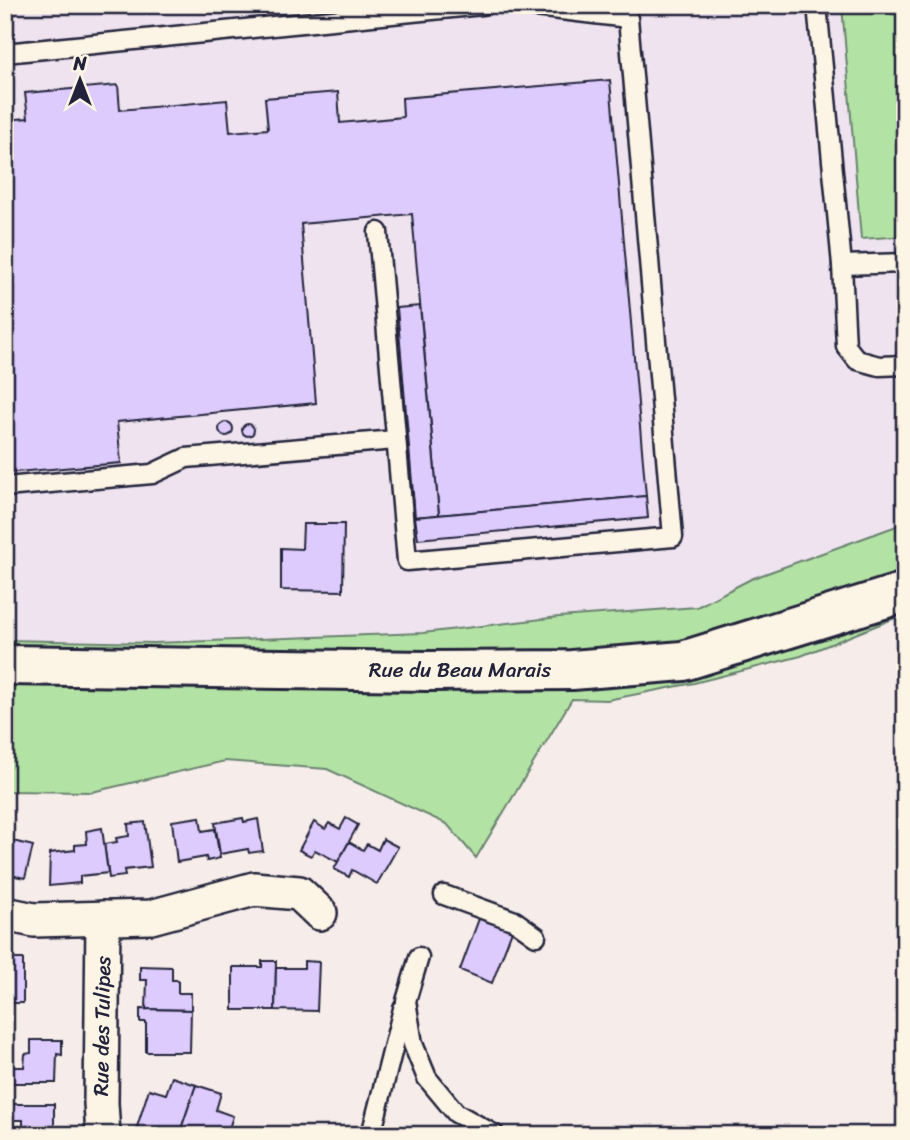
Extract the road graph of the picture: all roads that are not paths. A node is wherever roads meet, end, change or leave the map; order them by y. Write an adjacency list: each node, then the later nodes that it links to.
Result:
1 (482, 5): 4 (lane)
2 (519, 5): 9 (lane)
3 (817, 5): 7 (lane)
4 (5, 53)
5 (378, 232): 9 (lane)
6 (905, 263): 7 (lane)
7 (842, 265): 8 (lane)
8 (905, 365)
9 (395, 440): 10 (lane)
10 (5, 487)
11 (905, 592): 12 (street, Rue du Beau Marais)
12 (5, 665)
13 (444, 895): 17 (lane)
14 (320, 913): 16 (street)
15 (5, 914): 16 (street)
16 (103, 918): 20 (street, Rue des Tulipes)
17 (537, 936)
18 (419, 957): 19 (lane)
19 (406, 1001): 21 (lane); 22 (lane)
20 (103, 1135)
21 (370, 1135)
22 (495, 1135)

